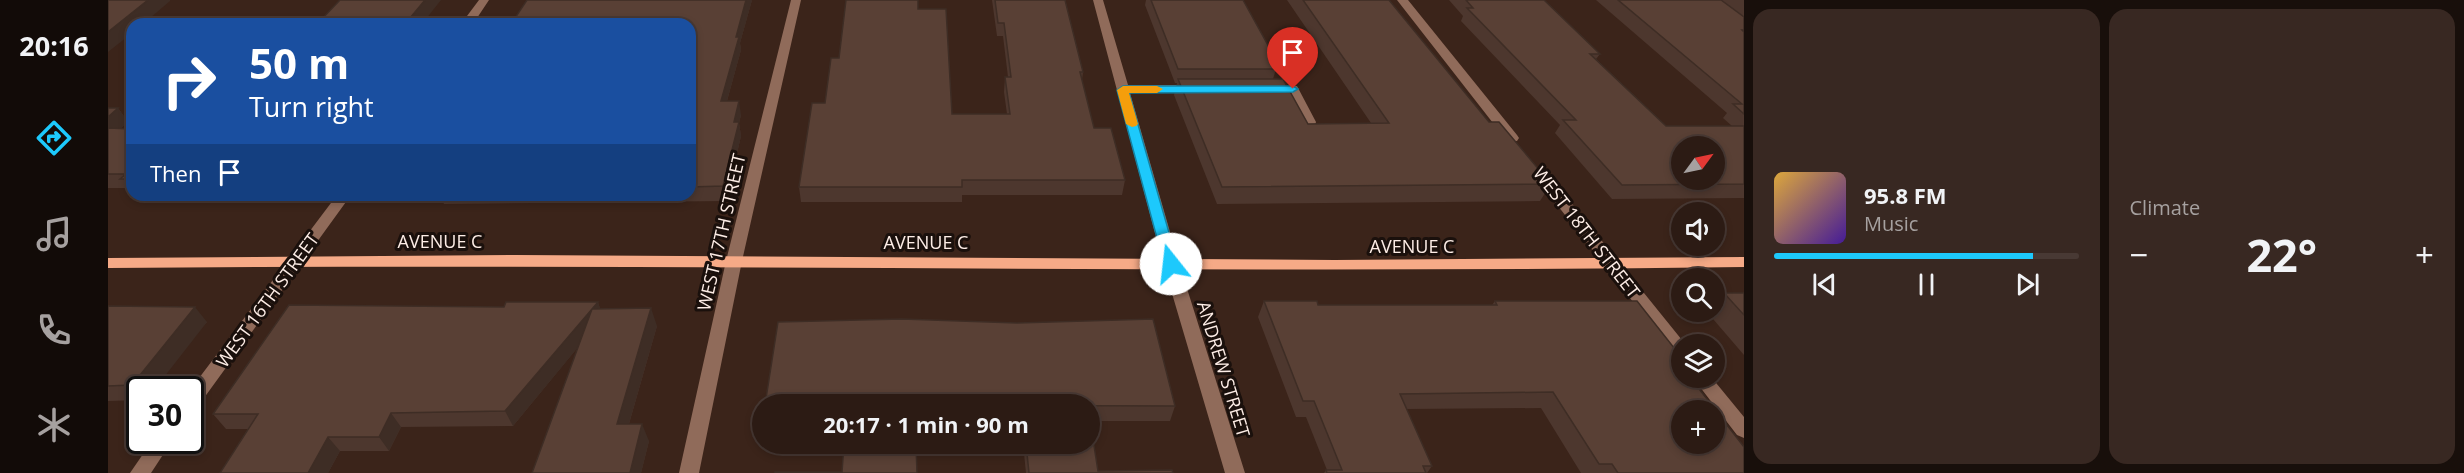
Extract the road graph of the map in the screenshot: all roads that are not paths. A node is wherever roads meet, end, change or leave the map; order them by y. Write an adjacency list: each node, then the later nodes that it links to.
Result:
1 (484, 0): 5 (street)
2 (796, 0): 12 (street, WEST 17TH STREET)
3 (1098, 0): 8 (street, ANDREW STREET)
4 (1402, 0): 16 (street, WEST 18TH STREET)
5 (471, 18)
6 (1213, 89): 8 (street)
7 (1259, 89): 9 (street)
8 (1123, 90): 15 (street, ANDREW STREET)
9 (1310, 122)
10 (340, 201): 11 (street, WEST 16TH STREET)
11 (297, 260): 12 (main road, AVENUE C); 14 (main road, AVENUE C); 18 (street, WEST 16TH STREET)
12 (734, 261): 15 (main road, AVENUE C); 23 (street, WEST 17TH STREET)
13 (1744, 262): 16 (main road, AVENUE C)
14 (108, 263)
15 (1171, 264): 16 (main road, AVENUE C); 24 (street, ANDREW STREET)
16 (1612, 265): 17 (street, WEST 18TH STREET)
17 (1671, 338)
18 (204, 385)
19 (1710, 388): 20 (street)
20 (1744, 430)
21 (154, 454): 22 (street)
22 (140, 473)
23 (689, 473)
24 (1234, 473)

